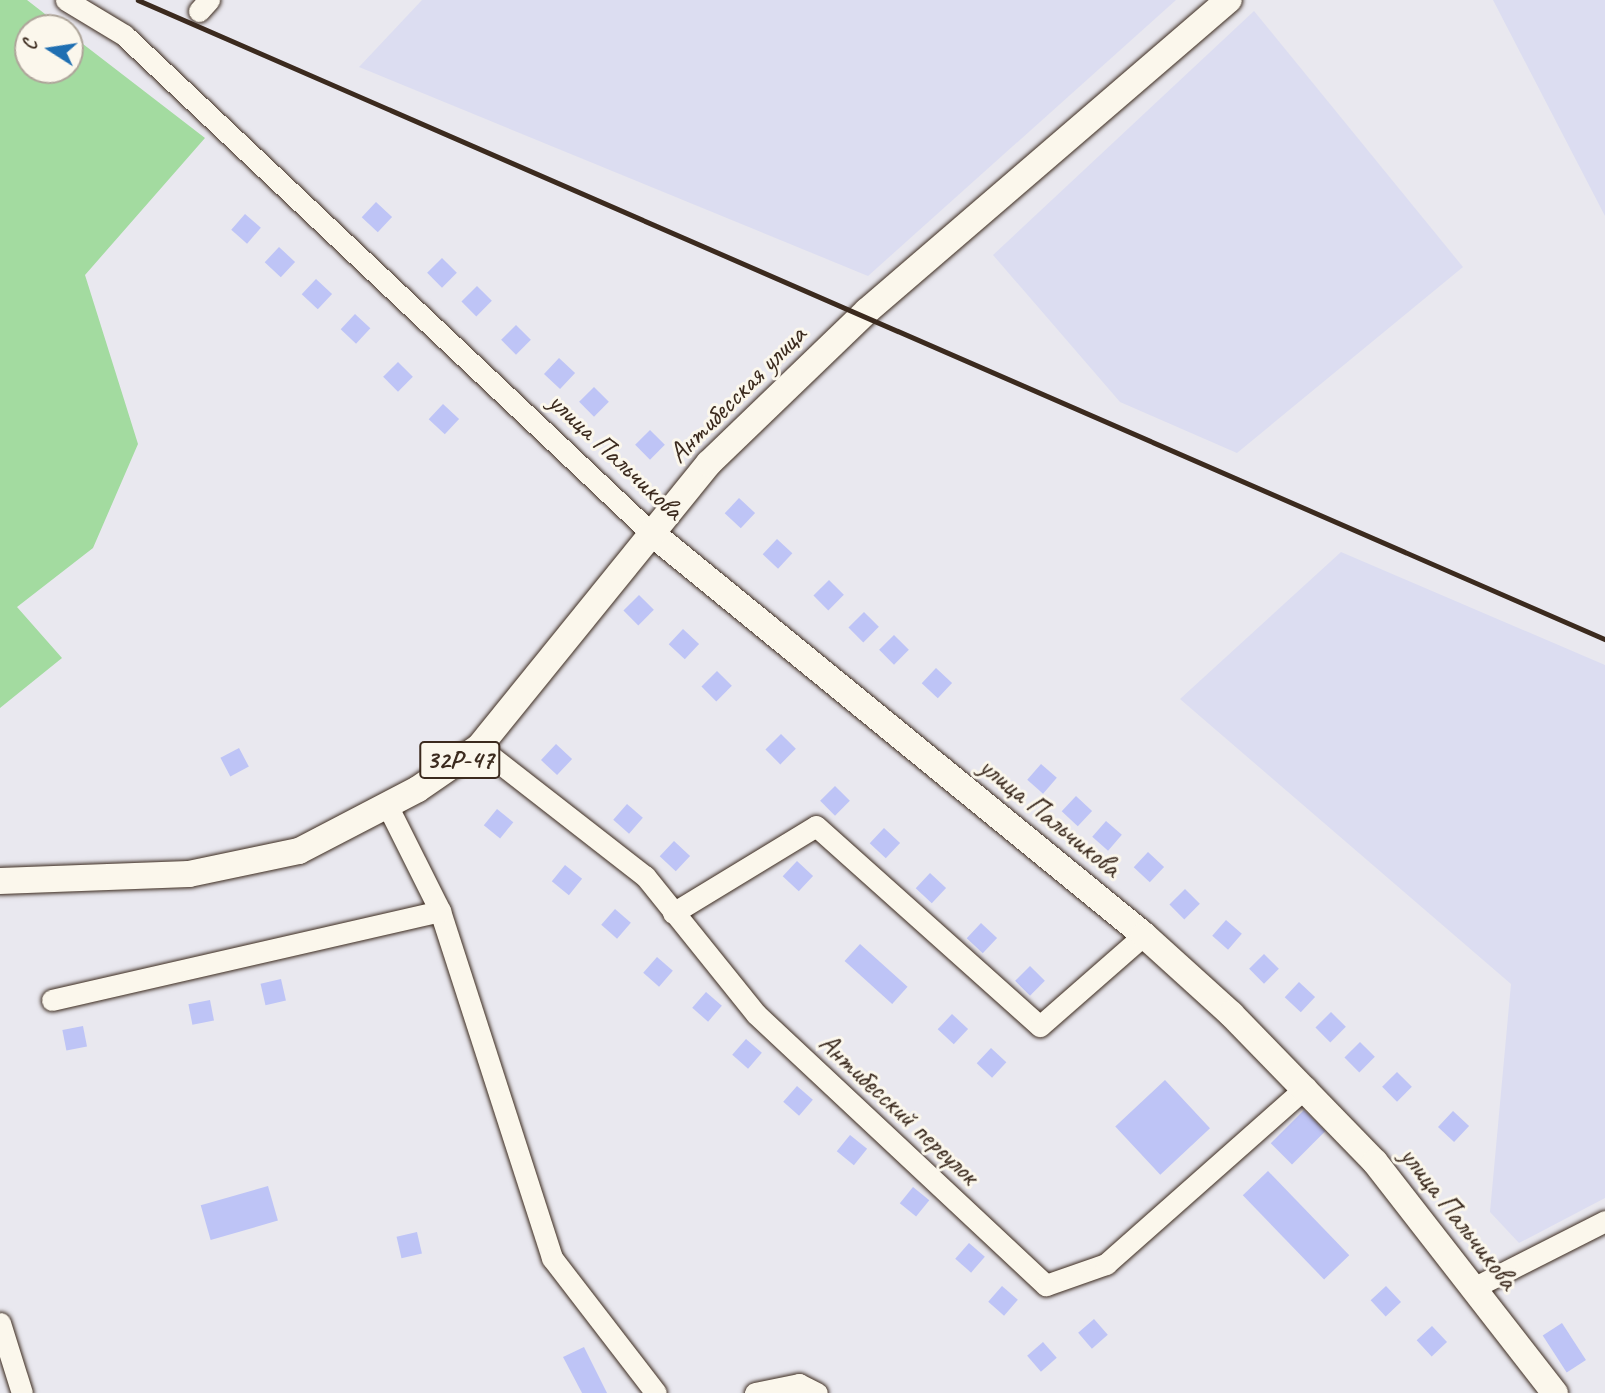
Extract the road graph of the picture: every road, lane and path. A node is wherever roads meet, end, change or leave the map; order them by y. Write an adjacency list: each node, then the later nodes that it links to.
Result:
1 (66, 0): 3 (street, улица Пальчикова)
2 (1229, 0): 3 (main road, Антибесская улица)
3 (649, 531): 4 (main road, Антибесская улица / 32Р-47); 9 (main road, улица Пальчикова)
4 (479, 747): 5 (main road, Антибесская улица / 32Р-47); 8 (street, Антибесский переулок)
5 (387, 805): 6 (main road, Антибесская улица / 32Р-47); 7 (street)
6 (0, 881)
7 (440, 911): 10 (street); 17 (street)
8 (673, 913): 9 (street); 11 (street, Антибесский переулок)
9 (1144, 935): 11 (main road, улица Пальчикова)
10 (52, 1000)
11 (1306, 1087): 13 (main road, улица Пальчикова)
12 (1605, 1221): 13 (street)
13 (1473, 1288): 15 (main road, улица Пальчикова)
14 (0, 1323): 16 (street)
15 (1539, 1382): 20 (main road, улица Пальчикова)
16 (22, 1393)
17 (656, 1393)
18 (755, 1393): 19 (street)
19 (817, 1393)
20 (1555, 1393)

